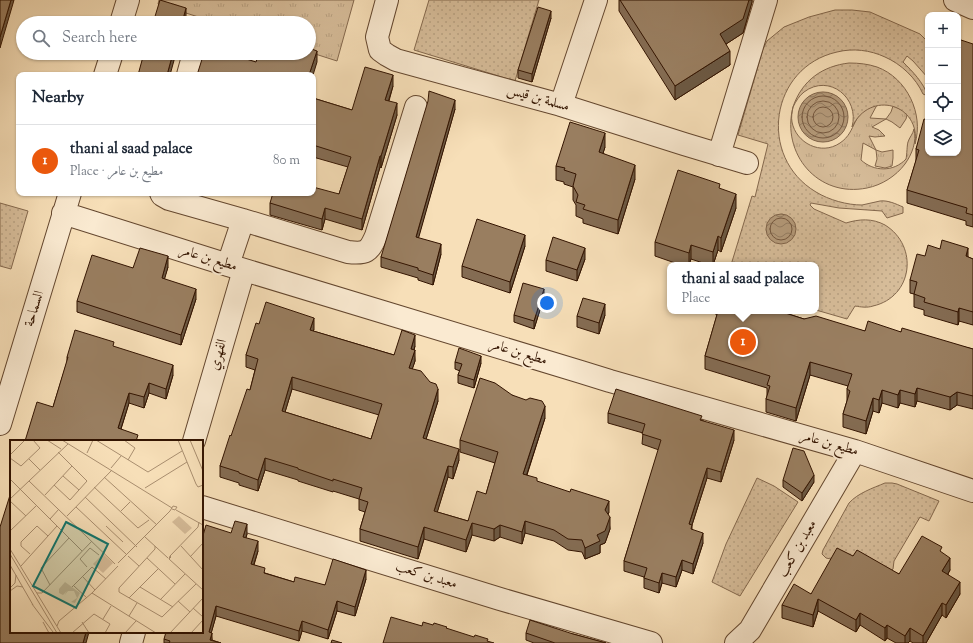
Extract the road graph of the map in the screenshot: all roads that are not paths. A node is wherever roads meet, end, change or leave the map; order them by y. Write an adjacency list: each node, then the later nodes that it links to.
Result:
1 (128, 0): 8 (street)
2 (387, 0): 13 (street, مسلمة بن قيس)
3 (583, 0): 13 (street)
4 (596, 0): 13 (street)
5 (766, 0): 15 (street)
6 (955, 0): 7 (street)
7 (973, 8)
8 (123, 16)
9 (110, 60): 11 (street)
10 (192, 60): 12 (street)
11 (107, 72)
12 (189, 72)
13 (556, 104): 15 (street, مسلمة بن قيس)
14 (416, 107): 20 (street)
15 (719, 155): 16 (street, مسلمة بن قيس)
16 (747, 163)
17 (69, 196): 19 (street, السماحة)
18 (164, 196): 20 (street)
19 (64, 214): 21 (street, مطيع بن عامر); 22 (street, السماحة)
20 (243, 220): 21 (street, الفهري)
21 (236, 268): 23 (street, الفهري); 24 (street, مطيع بن عامر)
22 (0, 424)
23 (194, 440)
24 (855, 451): 25 (street, مطيع بن عامر); 30 (street, معبد بن كعب)
25 (973, 491)
26 (203, 507): 29 (street, معبد بن كعب)
27 (134, 633): 28 (street)
28 (131, 643)
29 (651, 643)
30 (736, 643)

